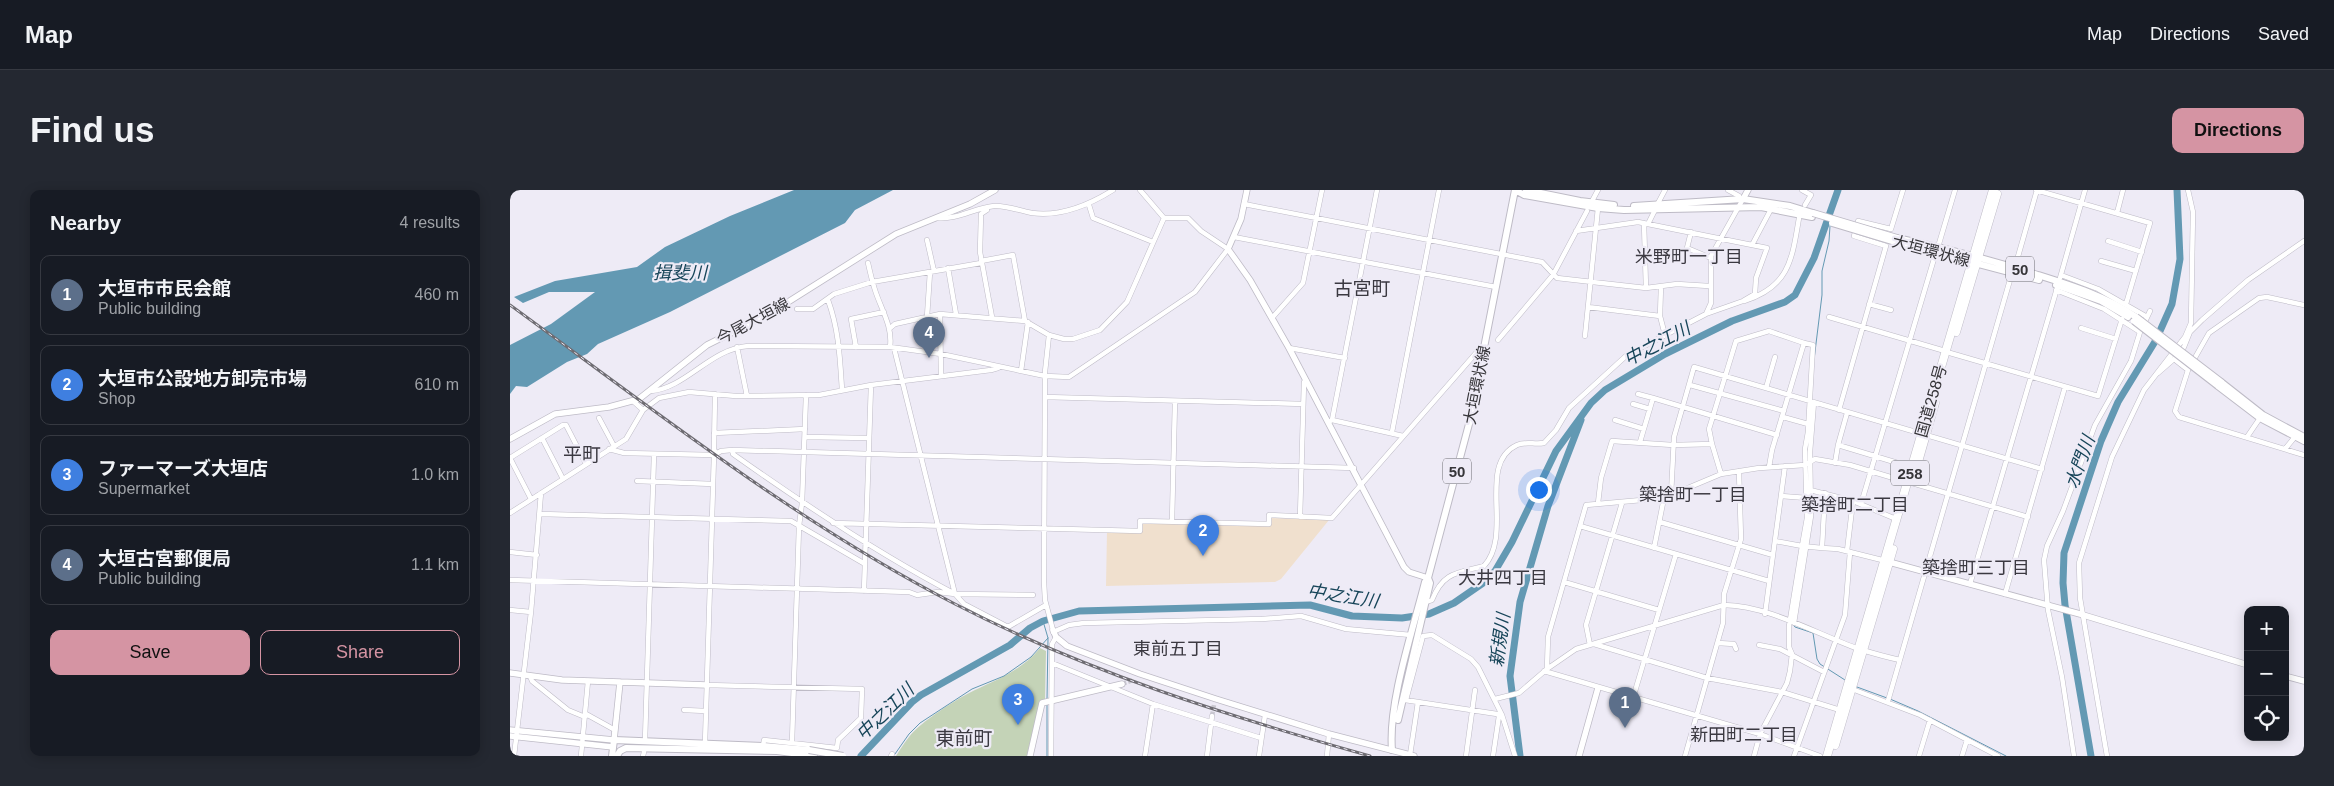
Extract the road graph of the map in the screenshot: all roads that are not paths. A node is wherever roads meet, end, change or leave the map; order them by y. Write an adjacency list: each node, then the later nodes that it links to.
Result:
1 (995, 190): 38 (street, 今尾大垣線)
2 (1113, 190): 28 (street)
3 (1140, 190): 39 (street)
4 (1247, 190): 27 (street)
5 (1322, 190): 40 (street)
6 (1377, 190): 44 (street)
7 (1439, 190): 50 (street)
8 (1515, 190): 9 (main road); 25 (main road, 大垣環状線 / 50); 59 (main road, 大垣環状線 / 50)
9 (1521, 190)
10 (1526, 190): 25 (main road, 大垣環状線 / 50)
11 (1598, 190): 31 (street)
12 (1665, 190): 33 (street)
13 (1728, 190): 24 (street)
14 (1748, 190): 24 (street)
15 (1802, 190): 29 (street)
16 (1903, 190): 81 (street)
17 (1955, 190): 56 (street)
18 (1993, 190): 61 (highway, 国道258号 / 258)
19 (1998, 190): 61 (highway, 国道258号 / 258)
20 (2037, 190): 26 (street); 67 (street)
21 (2085, 190): 26 (street)
22 (2123, 190): 36 (street)
23 (2188, 190): 103 (street)
24 (1741, 198): 32 (street); 33 (main road, 大垣環状線 / 50); 37 (main road, 大垣環状線 / 50)
25 (1580, 203): 31 (main road, 大垣環状線 / 50)
26 (2081, 203): 36 (street); 74 (street)
27 (1244, 204): 40 (street); 47 (street)
28 (1088, 205): 30 (street); 53 (street)
29 (1805, 205)
30 (994, 206): 38 (street); 64 (street)
31 (1589, 206): 33 (main road, 大垣環状線 / 50); 34 (main road, 大垣環状線 / 50); 45 (street)
32 (1739, 206): 33 (main road, 大垣環状線 / 50); 37 (main road, 大垣環状線 / 50); 48 (street)
33 (1656, 207): 34 (main road, 大垣環状線 / 50); 42 (street)
34 (1598, 208): 43 (street)
35 (1770, 211): 54 (street)
36 (2116, 213): 58 (street)
37 (1813, 215): 56 (main road, 大垣環状線 / 50, bridge)
38 (933, 218): 140 (street, 今尾大垣線)
39 (1164, 218): 53 (street); 55 (street)
40 (1316, 218): 44 (street); 57 (street)
41 (1799, 218): 80 (street)
42 (1646, 224): 43 (street); 46 (street); 78 (street)
43 (1596, 228): 45 (street); 73 (street)
44 (1370, 229): 50 (street); 62 (street)
45 (1576, 232): 71 (street)
46 (1690, 232): 48 (street); 60 (street)
47 (1234, 237): 55 (street); 57 (street)
48 (1721, 238): 54 (street); 60 (street)
49 (927, 240): 68 (street)
50 (1429, 240): 59 (street); 70 (street)
51 (2108, 241): 58 (street)
52 (2304, 241): 103 (street)
53 (1153, 242): 105 (street)
54 (1752, 245): 80 (street)
55 (1228, 249): 97 (street); 129 (street)
56 (1937, 250): 61 (main road, 大垣環状線 / 50); 110 (street)
57 (1310, 251): 62 (street); 97 (street)
58 (2142, 252): 69 (street)
59 (1503, 254): 71 (street); 77 (main road, 大垣環状線 / 50)
60 (1711, 258): 76 (street)
61 (1975, 259): 67 (main road, 大垣環状線 / 50); 117 (highway, 国道258号 / 258)
62 (1363, 261): 70 (street); 121 (street)
63 (2101, 261): 69 (street)
64 (981, 262): 66 (street); 94 (street); 99 (street)
65 (868, 263): 72 (street)
66 (948, 268): 68 (street); 90 (street)
67 (2013, 270): 74 (main road, 大垣環状線 / 50); 123 (street)
68 (932, 271): 72 (street); 93 (street)
69 (2136, 271): 82 (street)
70 (1422, 273): 77 (street); 169 (street)
71 (1552, 274): 73 (street); 109 (street)
72 (872, 282): 79 (street); 88 (street)
73 (1591, 283): 78 (street); 84 (street)
74 (2058, 283): 82 (street); 98 (street); 131 (street); 134 (main road, 大垣環状線 / 50, bridge)
75 (1661, 286): 76 (street); 78 (street); 92 (street)
76 (1709, 286): 91 (street)
77 (1496, 287): 266 (main road, 大垣環状線 / 50)
78 (1646, 288)
79 (828, 300): 85 (street); 112 (street)
80 (1743, 301): 91 (street)
81 (1869, 304): 86 (street); 100 (street)
82 (2126, 304): 96 (street)
83 (2304, 305): 125 (street)
84 (1588, 308): 92 (street); 107 (street)
85 (797, 309)
86 (1891, 310)
87 (2150, 311): 96 (street)
88 (884, 312): 102 (street); 114 (street)
89 (940, 314): 90 (street); 93 (street); 119 (street)
90 (956, 314): 94 (street)
91 (1706, 314): 106 (street)
92 (1660, 316): 106 (street)
93 (927, 317): 102 (street)
94 (992, 317): 99 (street)
95 (1828, 317): 100 (street)
96 (2147, 317): 104 (street)
97 (1272, 318): 116 (street)
98 (2122, 319): 104 (street); 108 (street)
99 (1027, 322): 105 (street); 126 (street)
100 (1863, 327): 110 (street); 157 (street)
101 (2081, 328): 108 (street)
102 (889, 329): 115 (street)
103 (2189, 331): 122 (street); 127 (street)
104 (2140, 332): 283 (street)
105 (1049, 335): 129 (street)
106 (1665, 335): 281 (street)
107 (1585, 336)
108 (2116, 339): 137 (street)
109 (1498, 340)
110 (1910, 341): 117 (street); 166 (street)
111 (1804, 343): 130 (street); 145 (street); 151 (street)
112 (839, 346): 113 (street); 114 (street); 139 (street)
113 (737, 347): 140 (street); 146 (street)
114 (856, 347): 115 (street)
115 (892, 348): 119 (street); 133 (street)
116 (1289, 348): 121 (street); 132 (street)
117 (1948, 352): 123 (street); 172 (highway, 国道258号 / 258)
118 (1476, 353): 174 (street)
119 (942, 354): 124 (street); 128 (street)
120 (1775, 357): 138 (street)
121 (1344, 358): 164 (street)
122 (2174, 360): 125 (street); 127 (street)
123 (1986, 363): 131 (street); 187 (street)
124 (998, 367): 126 (street); 128 (street)
125 (2188, 370): 178 (street)
126 (1021, 371): 129 (street)
127 (2155, 375): 288 (street)
128 (941, 376): 133 (street)
129 (1045, 376): 147 (street)
130 (1726, 376): 136 (street); 138 (street); 143 (street)
131 (2031, 376): 137 (street); 198 (street)
132 (1306, 380): 152 (street); 164 (street)
133 (902, 381): 135 (street); 196 (street)
134 (2220, 384): 162 (main road, 大垣環状線 / 50); 175 (main road, 大垣環状線 / 50)
135 (870, 385): 139 (street); 177 (street)
136 (1690, 385): 143 (street); 154 (street)
137 (2065, 386): 210 (street)
138 (1766, 388): 145 (street)
139 (842, 390): 144 (street)
140 (651, 391): 149 (street, 今尾大垣線)
141 (715, 394): 146 (street); 156 (street); 170 (street)
142 (1638, 394): 148 (street)
143 (1720, 394): 159 (street); 160 (street)
144 (806, 395): 146 (street); 167 (street)
145 (1789, 395): 151 (street); 159 (street)
146 (747, 396)
147 (1045, 397): 150 (street); 199 (street)
148 (1653, 398): 154 (street); 155 (street)
149 (633, 401): 156 (street); 180 (street, 今尾大垣線)
150 (1175, 401): 152 (street); 201 (street)
151 (1811, 402): 157 (street); 165 (street); 200 (street)
152 (1303, 404): 206 (street)
153 (1633, 404): 155 (street)
154 (1683, 407): 160 (street); 184 (street)
155 (1650, 409): 168 (street)
156 (643, 410): 186 (street)
157 (1839, 410): 158 (street)
158 (1847, 413): 166 (street); 185 (street)
159 (1783, 414): 165 (street); 171 (street)
160 (1713, 417): 171 (street); 183 (street)
161 (598, 418): 186 (street)
162 (2260, 418): 178 (street); 179 (main road, 大垣環状線 / 50)
163 (1616, 420): 168 (street)
164 (1331, 421): 169 (street); 209 (street)
165 (1808, 424): 204 (street)
166 (1886, 424): 172 (street); 197 (street)
167 (805, 429): 170 (street); 173 (street)
168 (1644, 429): 182 (street)
169 (1392, 432): 174 (street)
170 (714, 433): 193 (street)
171 (1777, 434): 207 (street)
172 (1923, 435): 187 (street); 208 (highway, 国道258号 / 258); 217 (highway, 国道258号 / 258)
173 (805, 436): 177 (street); 191 (street)
174 (1403, 436): 219 (street)
175 (2304, 437)
176 (542, 438): 203 (street); 214 (street); 228 (street)
177 (868, 438): 194 (street)
178 (2247, 438): 188 (street)
179 (2294, 438): 181 (main road, 大垣環状線 / 50); 188 (street)
180 (510, 439)
181 (2304, 441)
182 (1640, 442): 184 (street); 231 (street)
183 (1712, 444): 184 (street); 213 (street)
184 (1672, 445): 224 (street)
185 (1838, 445): 197 (street); 202 (street)
186 (614, 446): 189 (street)
187 (1962, 446): 198 (street); 223 (street)
188 (2285, 449): 195 (street)
189 (609, 450): 192 (street); 203 (street)
190 (732, 450): 191 (street); 193 (street); 230 (street)
191 (804, 453): 194 (street); 230 (street)
192 (654, 454): 193 (street); 216 (street)
193 (715, 454): 218 (street)
194 (868, 455): 196 (street); 245 (street)
195 (2304, 455)
196 (920, 456): 199 (street); 246 (street)
197 (1876, 457): 208 (street); 212 (street)
198 (2007, 459): 210 (street); 234 (street)
199 (1046, 460): 201 (street); 249 (street)
200 (1810, 460): 202 (street); 204 (street); 220 (street)
201 (1173, 463): 206 (street); 242 (street)
202 (1835, 463): 212 (street)
203 (586, 464): 214 (street)
204 (1805, 465): 205 (street); 227 (street)
205 (1785, 466): 207 (street); 225 (street)
206 (1302, 467): 209 (street); 237 (street)
207 (1769, 467): 211 (street)
208 (1911, 467): 217 (highway, 国道258号 / 258)
209 (1354, 468): 219 (street)
210 (2042, 469): 239 (street)
211 (1739, 471): 213 (street); 253 (street)
212 (1872, 471): 217 (street); 233 (street)
213 (1721, 474): 224 (street)
214 (563, 479): 221 (street)
215 (637, 482): 216 (street)
216 (653, 482): 218 (street); 238 (street)
217 (1910, 482): 223 (street); 241 (highway, 国道258号 / 258); 262 (highway, 国道258号 / 258)
218 (713, 484): 240 (street)
219 (1362, 484): 237 (street); 266 (street)
220 (1810, 490): 222 (street); 227 (street)
221 (541, 493): 228 (street); 236 (street)
222 (1826, 493): 229 (street); 256 (street)
223 (1948, 494): 234 (street); 265 (street)
224 (1671, 495): 226 (street)
225 (1781, 496): 227 (street); 251 (street)
226 (1664, 498): 232 (street); 243 (street)
227 (1808, 498): 254 (street)
228 (531, 500): 235 (street)
229 (1854, 501): 233 (street); 257 (street)
230 (802, 503): 244 (street); 247 (street)
231 (1598, 503): 232 (street); 248 (street)
232 (1622, 503): 250 (street)
233 (1861, 504): 241 (street)
234 (1993, 506): 239 (street); 271 (street)
235 (510, 513)
236 (541, 514): 238 (street); 260 (street)
237 (1300, 516): 242 (street)
238 (652, 517): 240 (street); 272 (street)
239 (2028, 517): 278 (street)
240 (712, 519): 247 (street); 273 (street)
241 (1896, 519): 262 (highway, 国道258号 / 258)
242 (1172, 521): 249 (street)
243 (1660, 522): 253 (street); 255 (street)
244 (833, 523): 245 (street); 252 (street)
245 (866, 523): 246 (street); 252 (street)
246 (938, 525): 249 (street); 277 (street)
247 (799, 526): 263 (street); 274 (street)
248 (1580, 526): 250 (street); 270 (street)
249 (1045, 528): 280 (street)
250 (1613, 536): 255 (street); 276 (street)
251 (1775, 541): 254 (street); 261 (street)
252 (866, 544): 263 (street); 277 (street)
253 (1739, 546): 261 (street); 264 (street)
254 (1804, 547): 256 (street); 289 (street)
255 (1654, 548): 259 (street)
256 (1822, 548): 257 (street)
257 (1848, 551): 262 (street); 293 (street)
258 (510, 552): 260 (street)
259 (1676, 554): 264 (street); 285 (street)
260 (537, 555): 269 (street)
261 (1773, 555): 268 (street)
262 (1887, 561): 265 (street); 298 (highway, 国道258号 / 258)
263 (864, 564): 275 (street)
264 (1732, 571): 268 (street); 282 (street)
265 (1926, 572): 271 (street); 301 (street)
266 (1428, 578): 281 (main road, 大垣環状線 / 50)
267 (510, 580): 269 (street)
268 (1769, 581): 287 (street)
269 (534, 582): 272 (street); 286 (street)
270 (1564, 582): 276 (street); 304 (street)
271 (1970, 584): 278 (street)
272 (650, 585): 273 (street); 315 (street)
273 (710, 587): 274 (street); 317 (street)
274 (797, 589): 275 (street); 318 (street)
275 (864, 591): 277 (street)
276 (1596, 592): 285 (street); 295 (street)
277 (955, 594): 279 (street); 280 (street)
278 (2005, 594): 283 (street)
279 (1033, 595)
280 (1046, 602): 291 (street)
281 (1423, 604): 292 (main road, 大垣環状線 / 50)
282 (1724, 605): 287 (street); 290 (street); 294 (street)
283 (2049, 606): 288 (street); 384 (street)
284 (510, 610): 286 (street)
285 (1659, 610): 290 (street)
286 (531, 612): 308 (street)
287 (1765, 614): 289 (street)
288 (2082, 615): 303 (street); 385 (street)
289 (1792, 622): 293 (street); 299 (street)
290 (1654, 626): 295 (street); 300 (street)
291 (1054, 633): 292 (street); 302 (street); 307 (street)
292 (1413, 633): 326 (main road, 大垣環状線 / 50); 357 (main road, 大垣環状線 / 50)
293 (1836, 638): 298 (street); 305 (street)
294 (1718, 643): 297 (street); 310 (street)
295 (1592, 645): 300 (street); 304 (street)
296 (1759, 645): 299 (street)
297 (1736, 649)
298 (1861, 649): 301 (street); 321 (highway, 国道258号 / 258); 335 (highway, 国道258号 / 258)
299 (1792, 654): 305 (street); 323 (street)
300 (1645, 659): 310 (street); 324 (street)
301 (1900, 660): 327 (street)
302 (1052, 664): 319 (street); 328 (street)
303 (2244, 664)
304 (1546, 670): 320 (street); 325 (street)
305 (1824, 672): 330 (street)
306 (510, 673): 308 (street)
307 (1140, 674): 311 (street); 336 (street)
308 (527, 675): 312 (street); 338 (street); 346 (street)
309 (2289, 677): 313 (street)
310 (1707, 678): 323 (street); 339 (street)
311 (1134, 680)
312 (588, 681): 314 (street); 338 (street)
313 (2304, 681)
314 (620, 682): 315 (street); 343 (street)
315 (647, 683): 317 (street); 350 (street)
316 (1122, 684): 319 (street)
317 (707, 685): 318 (street); 333 (street)
318 (794, 687): 351 (street); 351 (street)
319 (1113, 687): 328 (street); 331 (street)
320 (1598, 688): 324 (street); 374 (street)
321 (1852, 689): 327 (street); 380 (highway, 国道258号 / 258)
322 (1475, 690): 334 (street)
323 (1782, 692): 330 (street); 345 (street)
324 (1633, 698): 339 (street)
325 (1495, 699): 326 (street); 337 (street)
326 (1404, 700): 329 (street); 357 (main road, 大垣環状線 / 50)
327 (1888, 701): 341 (street)
328 (1049, 702): 365 (street); 366 (street)
329 (1418, 702): 334 (street); 359 (street)
330 (1814, 702): 335 (street); 353 (street)
331 (1153, 704): 340 (street); 367 (street)
332 (684, 710): 333 (street)
333 (706, 710): 355 (street)
334 (1472, 710): 337 (street); 371 (street)
335 (1840, 710): 379 (highway, 国道258号 / 258)
336 (1265, 715): 344 (street); 347 (street)
337 (1501, 715): 372 (street); 373 (street)
338 (585, 716): 343 (street); 348 (street)
339 (1697, 716): 345 (street); 375 (street)
340 (1212, 719): 347 (street); 368 (street)
341 (1930, 720): 349 (street); 381 (street)
342 (510, 730): 346 (street)
343 (615, 730): 352 (street)
344 (1330, 734): 357 (street); 370 (street)
345 (1760, 734): 353 (street); 376 (street)
346 (515, 735): 348 (street); 360 (street)
347 (1261, 738): 369 (street)
348 (583, 740): 352 (street); 361 (street)
349 (1967, 740): 382 (street); 383 (street)
350 (645, 742): 352 (main road); 355 (main road)
351 (792, 742): 356 (street)
352 (614, 744): 354 (main road); 362 (main road); 363 (main road)
353 (1798, 747): 377 (street); 378 (street)
354 (626, 748): 355 (main road); 363 (main road)
355 (705, 750): 356 (main road)
356 (763, 751): 358 (main road)
357 (1391, 753): 359 (street)
358 (810, 754): 364 (main road, bridge)
359 (1412, 755)
360 (514, 756)
361 (581, 756)
362 (612, 756)
363 (617, 756)
364 (843, 756)
365 (1030, 756)
366 (1051, 756)
367 (1145, 756)
368 (1206, 756)
369 (1259, 756)
370 (1327, 756)
371 (1466, 756)
372 (1493, 756)
373 (1515, 756)
374 (1579, 756)
375 (1684, 756)
376 (1754, 756)
377 (1794, 756)
378 (1820, 756)
379 (1827, 756)
380 (1832, 756)
381 (1919, 756)
382 (1962, 756)
383 (1998, 756)
384 (2074, 756)
385 (2107, 756)

